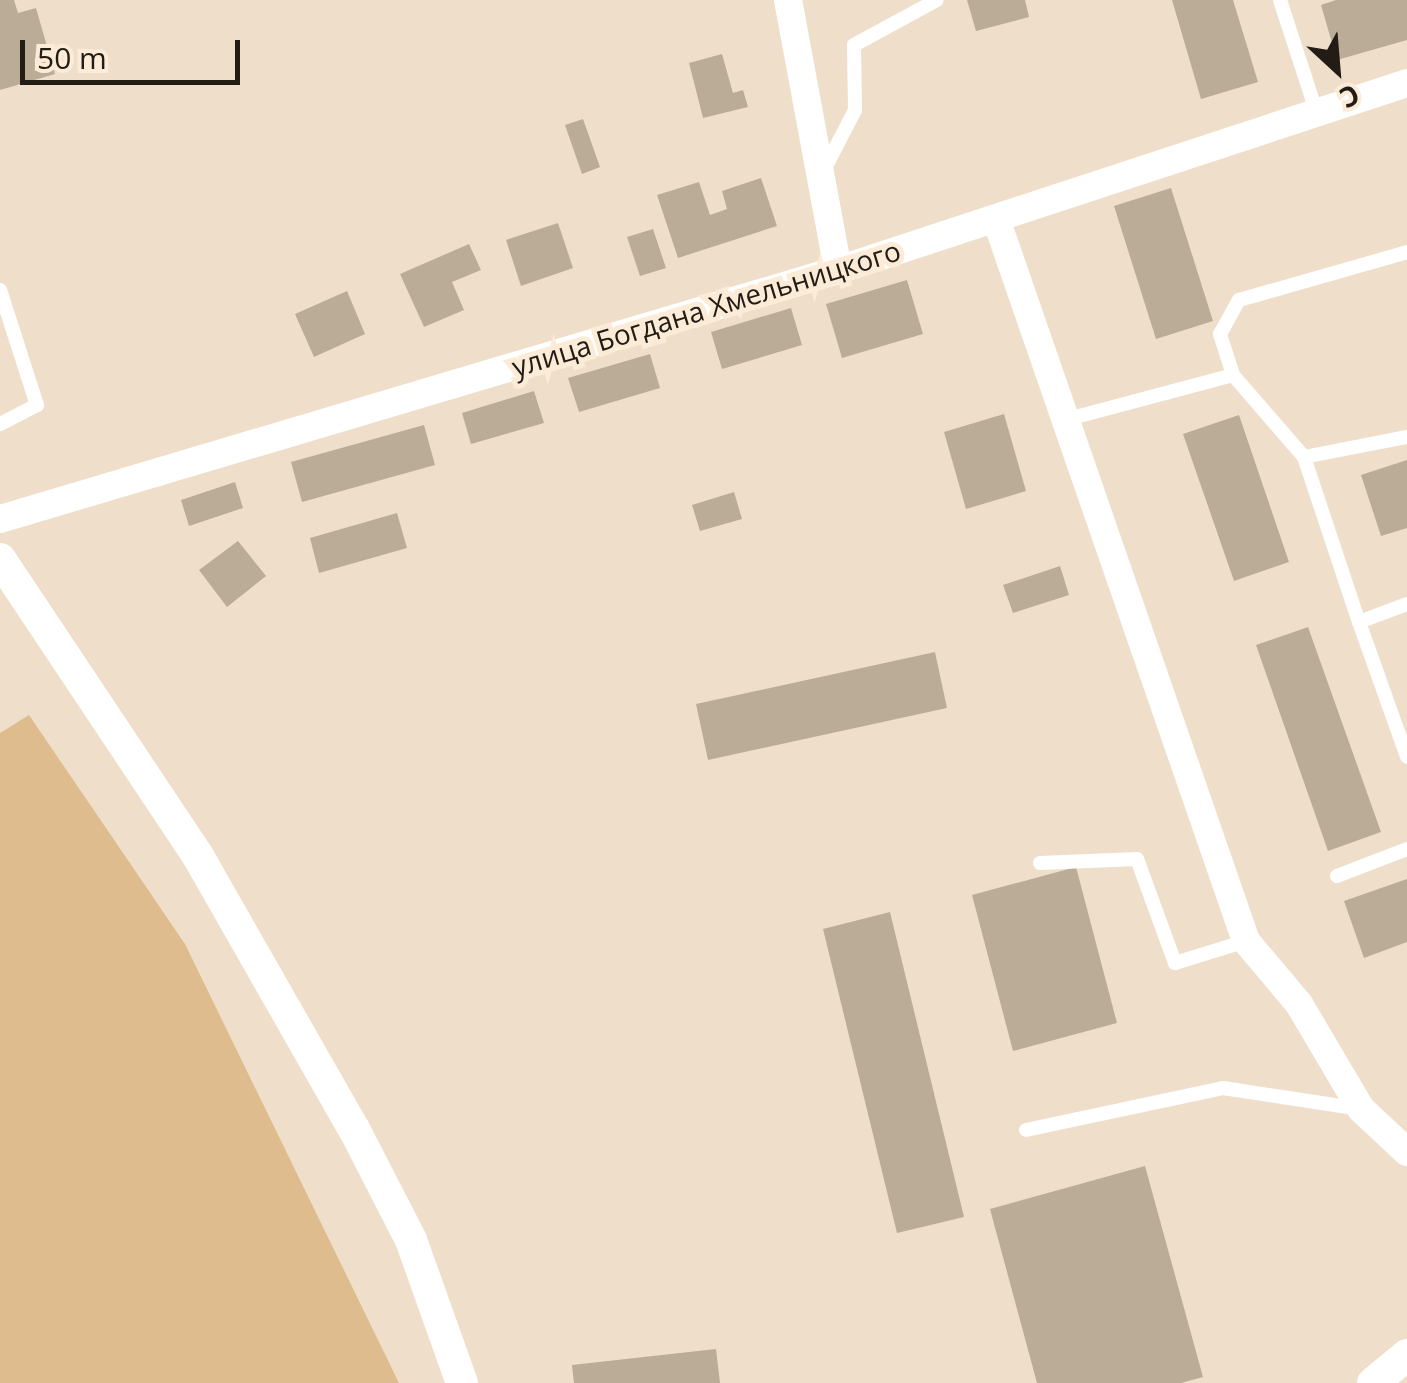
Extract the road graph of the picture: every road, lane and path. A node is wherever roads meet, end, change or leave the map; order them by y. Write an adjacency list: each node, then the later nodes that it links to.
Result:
1 (788, 0): 6 (street)
2 (937, 0): 6 (lane)
3 (1280, 0): 5 (lane)
4 (1407, 84): 5 (street, улица Богдана Хмельницкого)
5 (1316, 111): 7 (street, улица Богдана Хмельницкого)
6 (820, 179): 9 (street)
7 (996, 219): 9 (street, улица Богдана Хмельницкого); 12 (street)
8 (1407, 252): 11 (lane)
9 (838, 270): 16 (street, улица Богдана Хмельницкого)
10 (0, 290): 13 (lane)
11 (1233, 374): 12 (lane); 15 (lane)
12 (1068, 419): 24 (street)
13 (0, 424)
14 (1407, 436): 15 (lane)
15 (1304, 457): 19 (lane)
16 (0, 520)
17 (0, 559): 29 (street)
18 (1407, 604): 19 (lane)
19 (1359, 622): 20 (lane)
20 (1407, 757)
21 (1407, 849): 23 (lane)
22 (1040, 864): 24 (lane)
23 (1337, 876)
24 (1246, 940): 25 (street)
25 (1361, 1109): 26 (lane); 27 (street)
26 (1026, 1130)
27 (1407, 1152)
28 (1407, 1355): 30 (street)
29 (462, 1383)
30 (1373, 1383)

